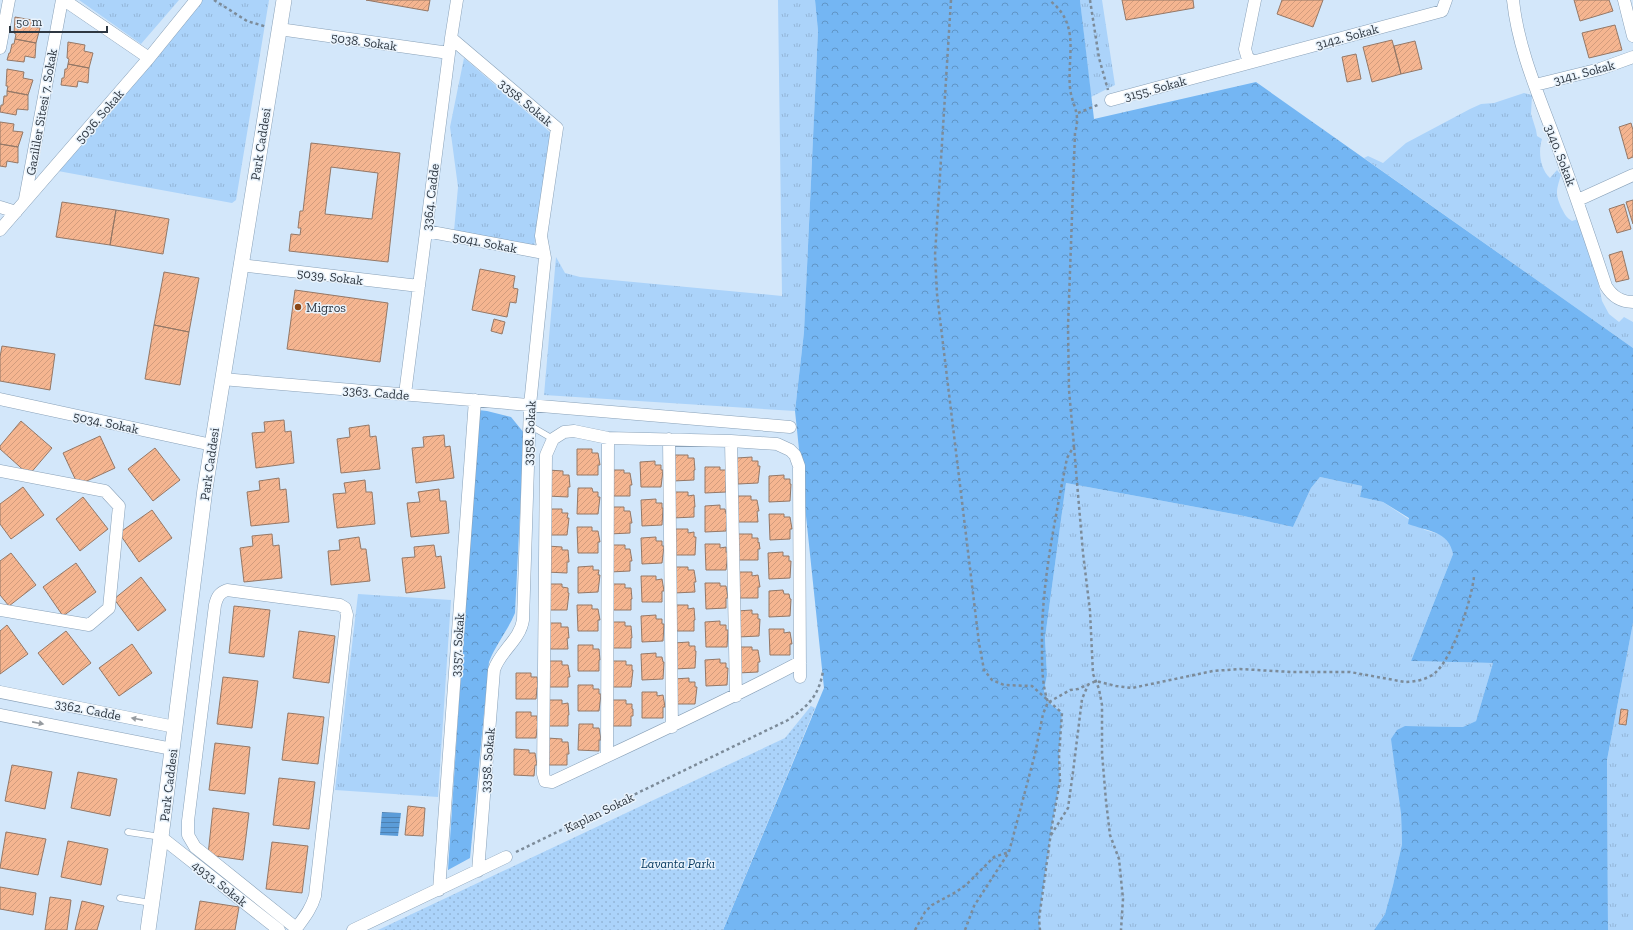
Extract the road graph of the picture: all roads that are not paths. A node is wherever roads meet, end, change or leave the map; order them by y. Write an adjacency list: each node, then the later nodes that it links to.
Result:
1 (9, 0): 13 (street)
2 (63, 0): 16 (street); 22 (street, Gazililer Sitesi 7. Sokak)
3 (196, 0): 16 (street, 5036. Sokak)
4 (284, 0): 10 (street, Park Caddesi)
5 (457, 0): 12 (street, 3364. Cadde)
6 (1255, 0): 17 (street)
7 (1513, 0): 18 (street, 3140. Sokak)
8 (1624, 0): 11 (street)
9 (1444, 6): 17 (street, 3142. Sokak)
10 (279, 29): 14 (street, 5038. Sokak); 28 (street, Park Caddesi)
11 (1633, 36)
12 (451, 38): 14 (street, 3364. Cadde); 27 (street, 3358. Sokak)
13 (0, 48)
14 (449, 53): 26 (street, 3364. Cadde)
15 (1633, 57): 18 (street, 3141. Sokak)
16 (149, 58): 22 (street, 5036. Sokak)
17 (1252, 62): 19 (street, 3155. Sokak)
18 (1535, 85): 21 (street, 3140. Sokak)
19 (1111, 100)
20 (1633, 175): 21 (street)
21 (1578, 200): 30 (street, 3140. Sokak)
22 (25, 201): 24 (street, 5036. Sokak)
23 (0, 207): 24 (street)
24 (16, 212): 25 (street, 5036. Sokak)
25 (0, 230)
26 (426, 231): 27 (street, 5041. Sokak); 29 (street, 3364. Cadde)
27 (544, 253): 35 (street, 3358. Sokak)
28 (240, 265): 29 (street, 5039. Sokak); 31 (street, Park Caddesi)
29 (419, 286): 32 (street, 3364. Cadde)
30 (1628, 301)
31 (222, 379): 32 (street, 3363. Cadde); 42 (street, Park Caddesi)
32 (405, 394): 34 (street, 3363. Cadde)
33 (0, 399): 42 (street, 5034. Sokak)
34 (475, 400): 35 (street, 3363. Cadde); 58 (street, 3357. Sokak)
35 (530, 405): 36 (street, 3358. Sokak); 37 (street, 3363. Cadde)
36 (529, 425): 39 (lane); 57 (street, 3358. Sokak)
37 (790, 427)
38 (608, 438): 39 (street); 40 (street); 53 (street)
39 (553, 439): 53 (street)
40 (669, 439): 41 (street); 51 (street)
41 (730, 441): 45 (street); 48 (street)
42 (212, 444): 50 (street, Park Caddesi)
43 (0, 472): 44 (street)
44 (0, 610)
45 (800, 662): 46 (street); 48 (street)
46 (800, 677)
47 (0, 692): 50 (street, 3362. Cadde, one-way to 47)
48 (736, 696): 51 (street)
49 (0, 715): 52 (street, 3362. Cadde, one-way to 52)
50 (175, 727): 52 (street, Park Caddesi)
51 (672, 727): 53 (street)
52 (172, 749): 55 (street, Park Caddesi)
53 (607, 756)
54 (128, 832): 55 (lane)
55 (161, 837): 60 (street, Park Caddesi); 63 (street, 4933. Sokak)
56 (506, 857): 57 (street)
57 (478, 871): 58 (street)
58 (439, 890): 64 (street)
59 (120, 898): 60 (lane)
60 (151, 903): 62 (street, Park Caddesi)
61 (295, 929): 61 (street)
62 (148, 930)
63 (279, 930)
64 (354, 930)

